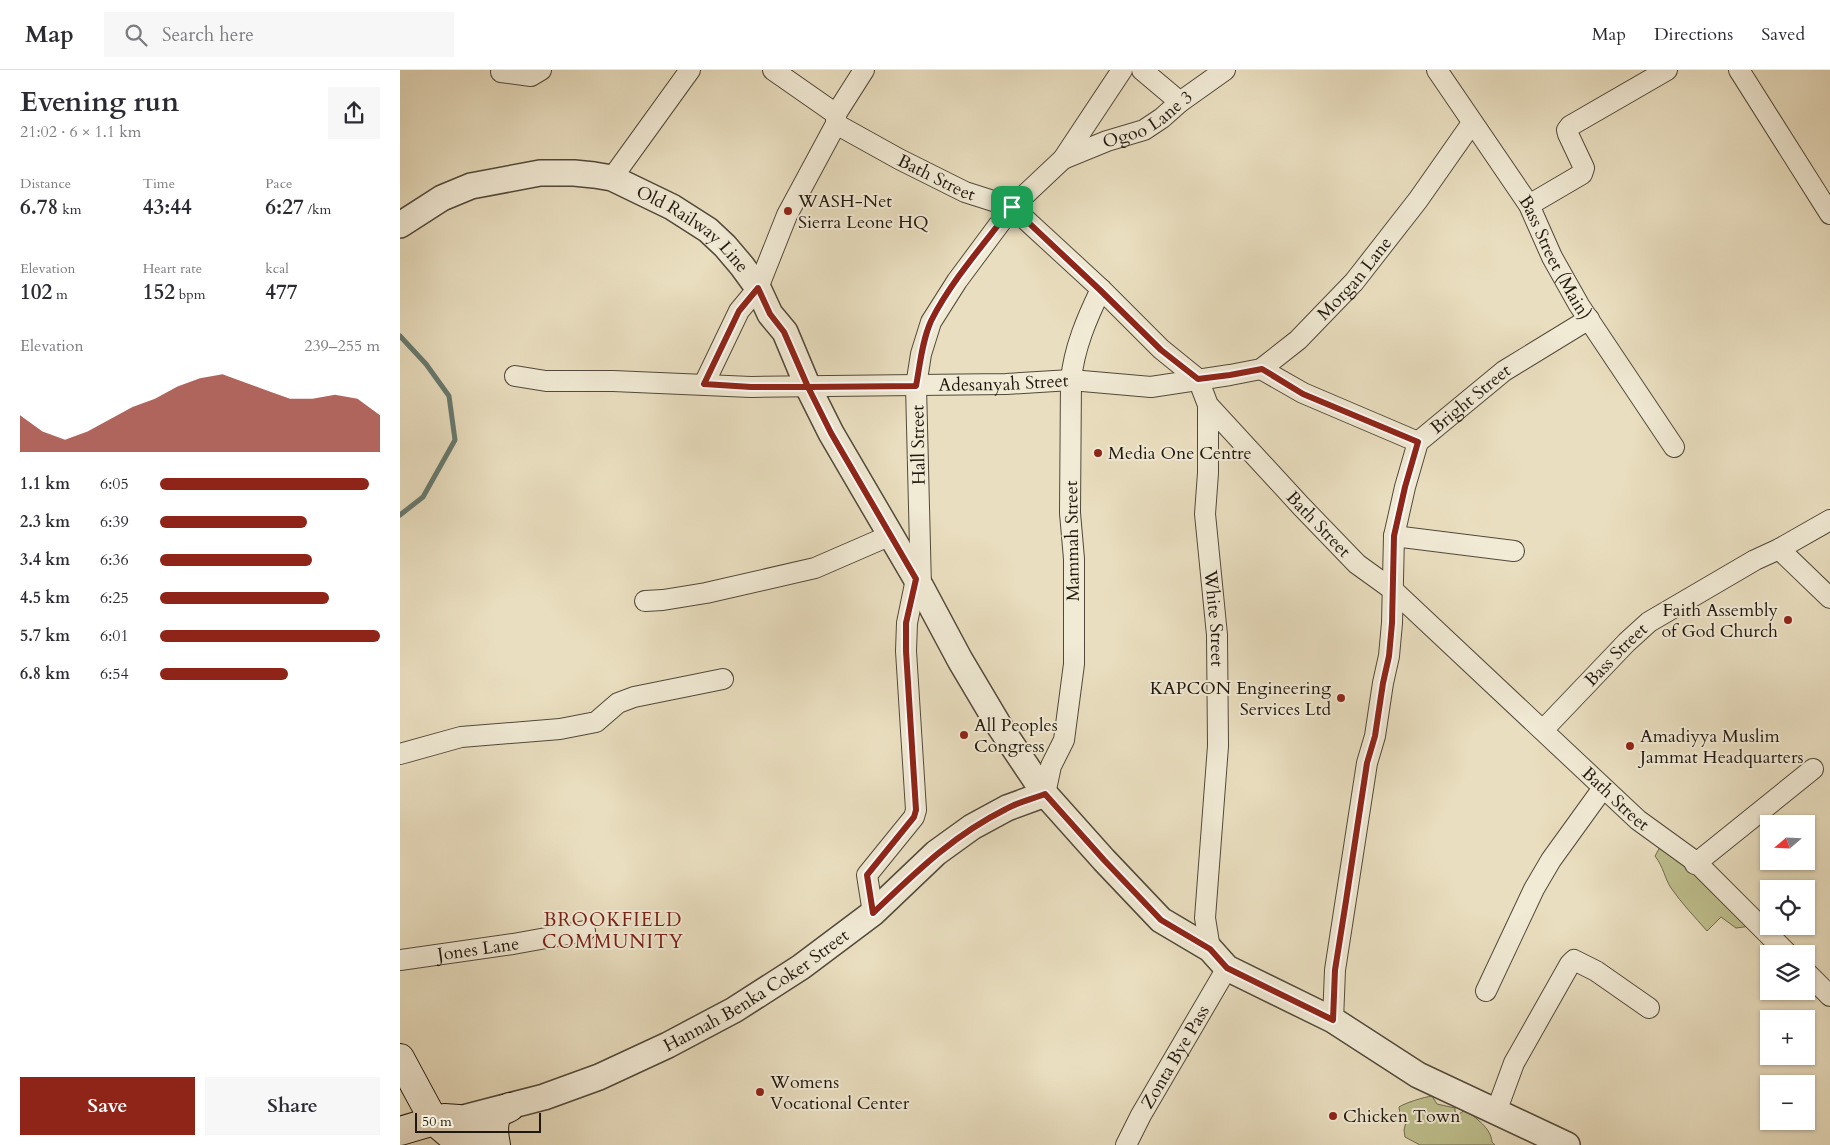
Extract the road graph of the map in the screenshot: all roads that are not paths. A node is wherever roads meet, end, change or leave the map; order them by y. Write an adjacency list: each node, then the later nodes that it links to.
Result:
1 (541, 70): 11 (street)
2 (690, 70): 16 (street)
3 (773, 70): 13 (street, Bath Street)
4 (864, 70): 13 (street)
5 (1122, 70): 15 (street, Hall Street)
6 (1142, 70): 12 (street)
7 (1225, 70): 12 (street, Ogoo Lane 3)
8 (1436, 70): 14 (street, Bass Street (Main))
9 (1667, 70): 17 (street)
10 (1739, 70): 19 (street)
11 (501, 72)
12 (1180, 102): 15 (street, Ogoo Lane 3)
13 (836, 119): 18 (street, Bath Street); 21 (street)
14 (1472, 123): 17 (street, Bass Street (Main)); 24 (street, Morgan Lane)
15 (1062, 159): 18 (street, Hall Street)
16 (612, 178): 20 (street, Old Railway Line); 21 (street, Old Railway Line)
17 (1529, 205): 23 (street, Bass Street (Main))
18 (1012, 207): 22 (street, Bath Street); 29 (street, Hall Street)
19 (1830, 214)
20 (400, 225)
21 (758, 288): 28 (street); 30 (street, Old Railway Line)
22 (1100, 290): 26 (street, Bath Street); 27 (street, Mammah Street)
23 (1589, 320): 32 (street, Bright Street); 33 (street, Bass Street (Main))
24 (1262, 369): 26 (street, Morgan Lane); 32 (street)
25 (514, 376): 28 (street)
26 (1198, 379): 27 (street, Adesanyah Street); 31 (street, Bath Street)
27 (1071, 380): 29 (street, Adesanyah Street); 48 (street, Mammah Street)
28 (704, 384): 30 (street)
29 (916, 386): 30 (street, Adesanyah Street); 39 (street, Hall Street)
30 (808, 387): 35 (street, Old Railway Line)
31 (1208, 406): 40 (street, Bath Street); 53 (street, White Street)
32 (1418, 442): 36 (street, Bright Street)
33 (1674, 447)
34 (1830, 520): 37 (street, Bass Street)
35 (891, 535): 39 (street, Old Railway Line); 42 (street)
36 (1394, 536): 38 (street); 40 (street, Bright Street)
37 (1778, 549): 41 (street); 44 (street, Bass Street)
38 (1514, 552)
39 (919, 583): 48 (street, Old Railway Line); 50 (street, Hall Street)
40 (1393, 590): 44 (street, Bath Street); 60 (street, Bright Street)
41 (1830, 598)
42 (645, 601)
43 (723, 679): 45 (street)
44 (1543, 730): 47 (street, Bath Street)
45 (400, 754)
46 (1813, 769): 49 (street)
47 (1603, 788): 49 (street, Bath Street); 57 (street)
48 (1045, 794): 50 (street, Hannah Benka Coker Street); 53 (street, Old Railway Line)
49 (1696, 862): 52 (street, Bath Street)
50 (873, 913): 62 (street, Hannah Benka Coker Street)
51 (585, 931): 54 (street, Jones Lane)
52 (1779, 945)
53 (1210, 949): 55 (street, Old Railway Line)
54 (400, 960)
55 (1227, 968): 60 (street, Old Railway Line); 67 (street, Zonta Bye Pass)
56 (1815, 981): 58 (street)
57 (1486, 991)
58 (1830, 996)
59 (1649, 1008): 63 (street)
60 (1333, 1020): 63 (street, Old Railway Line)
61 (400, 1058): 64 (main road)
62 (510, 1107): 64 (street, Hannah Benka Coker Street); 66 (main road)
63 (1496, 1112): 68 (street, Old Railway Line)
64 (452, 1128): 65 (main road); 66 (main road)
65 (400, 1131)
66 (495, 1145)
67 (1126, 1145)
68 (1567, 1145)

